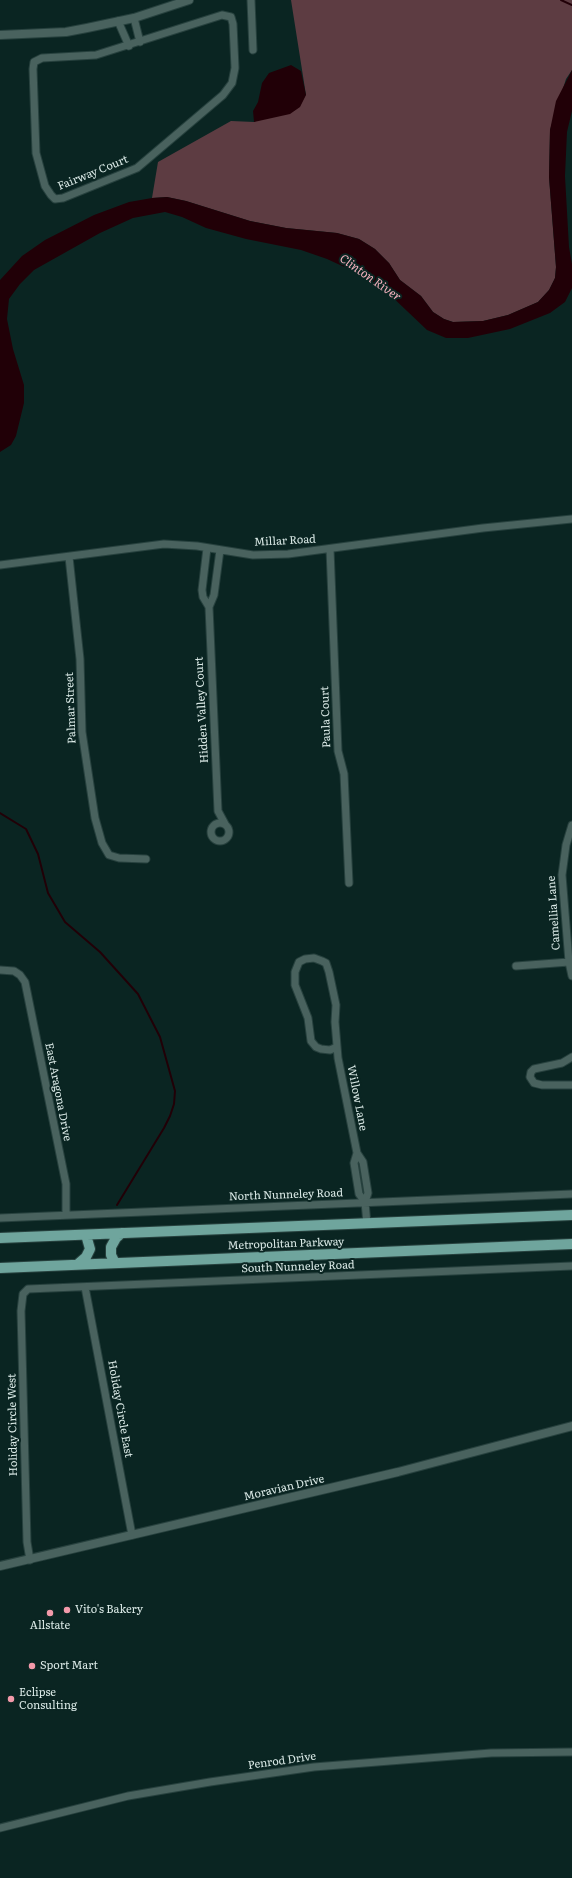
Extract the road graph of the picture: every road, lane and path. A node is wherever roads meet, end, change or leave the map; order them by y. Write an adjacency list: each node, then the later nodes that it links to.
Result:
1 (189, 0): 3 (street)
2 (251, 0): 8 (street)
3 (134, 18): 4 (street); 6 (street)
4 (118, 21): 5 (street); 7 (street)
5 (0, 35)
6 (140, 42): 7 (street, Fairway Court); 7 (street, Fairway Court)
7 (129, 46)
8 (253, 50)
9 (572, 519): 11 (street, Millar Road)
10 (207, 548): 12 (street, Millar Road); 13 (street, Millar Road); 15 (street, Hidden Valley Court)
11 (330, 549): 12 (street, Millar Road); 23 (street, Paula Court)
12 (220, 550): 16 (street, Hidden Valley Court)
13 (68, 556): 14 (street, Millar Road); 22 (street, Palmar Street)
14 (0, 565)
15 (204, 572): 16 (street); 17 (street, Hidden Valley Court)
16 (216, 573): 17 (street, Hidden Valley Court)
17 (209, 607): 18 (street, Hidden Valley Court)
18 (218, 811): 19 (street, Hidden Valley Court); 21 (street, Hidden Valley Court)
19 (225, 824): 21 (street); 21 (street)
20 (572, 824): 24 (street, Camellia Lane)
21 (214, 825)
22 (146, 858)
23 (349, 882)
24 (569, 962): 25 (street); 27 (street, Camellia Lane)
25 (516, 966)
26 (0, 970): 33 (street, East Aragona Drive)
27 (572, 976)
28 (337, 1047): 28 (street, Willow Lane); 32 (street, Willow Lane)
29 (572, 1057): 30 (street)
30 (572, 1085)
31 (572, 1194): 32 (street, North Nunneley Road)
32 (365, 1202): 33 (street, North Nunneley Road); 36 (street, Willow Lane)
33 (66, 1215): 35 (street, North Nunneley Road)
34 (572, 1216): 36 (main road, Metropolitan Parkway)
35 (0, 1218)
36 (367, 1224): 37 (main road, Metropolitan Parkway)
37 (122, 1234): 38 (main road, Metropolitan Parkway); 41 (main road)
38 (86, 1235): 39 (main road, Metropolitan Parkway); 42 (main road)
39 (0, 1238)
40 (572, 1244): 41 (main road, Metropolitan Parkway)
41 (115, 1263): 42 (main road, Metropolitan Parkway)
42 (78, 1264): 44 (main road, Metropolitan Parkway)
43 (572, 1266): 45 (street, South Nunneley Road)
44 (0, 1268)
45 (85, 1286): 46 (street, South Nunneley Road); 48 (street, Holiday Circle East)
46 (25, 1291): 49 (street, Holiday Circle West)
47 (572, 1426): 48 (street, Moravian Drive)
48 (132, 1535): 49 (street, Moravian Drive)
49 (30, 1560): 50 (street, Moravian Drive)
50 (0, 1566)
51 (572, 1752): 52 (street, Penrod Drive)
52 (0, 1828)

